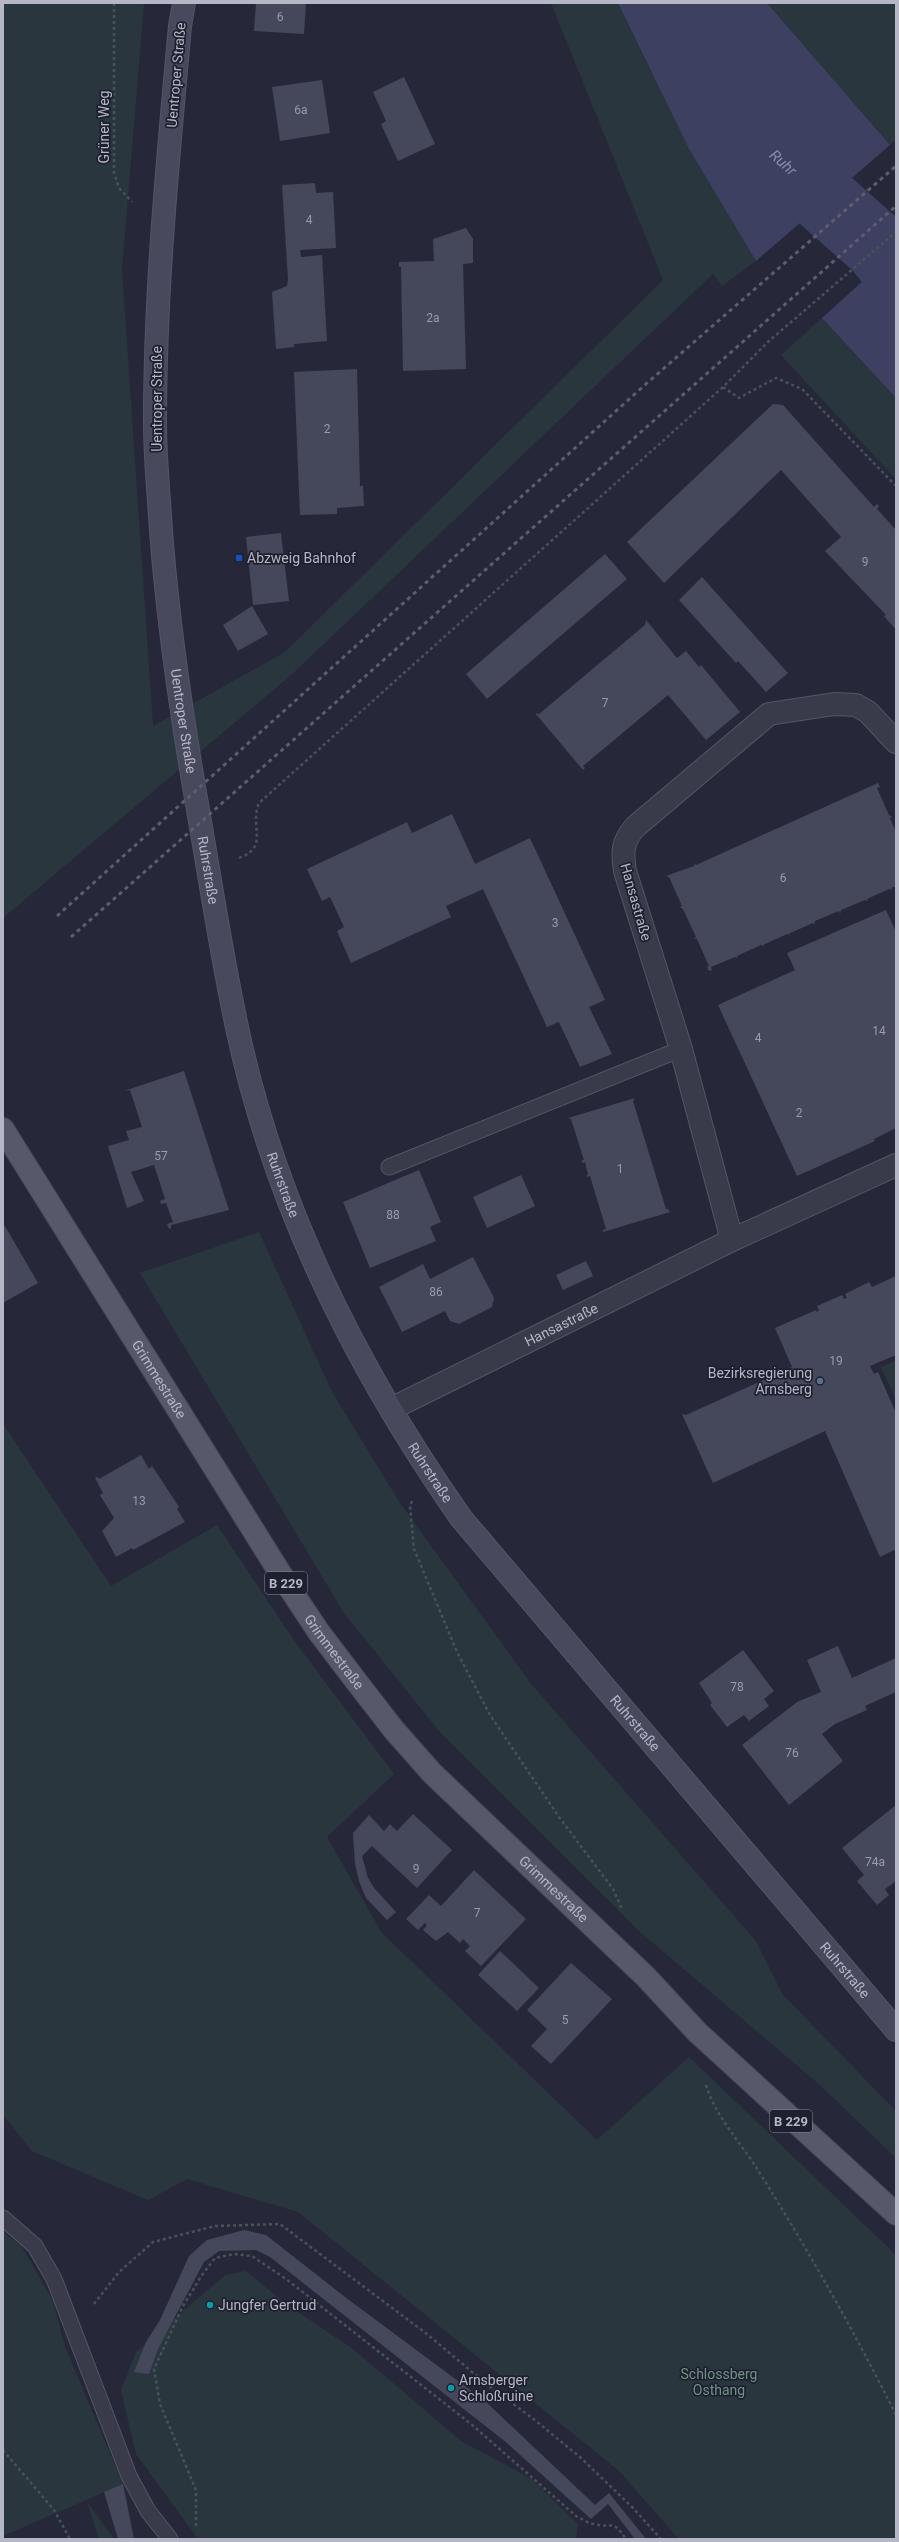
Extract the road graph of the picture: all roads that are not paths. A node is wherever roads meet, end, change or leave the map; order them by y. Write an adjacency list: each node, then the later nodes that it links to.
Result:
1 (184, 3): 3 (main road, Uentroper Straße)
2 (896, 742): 4 (street, Hansastraße)
3 (195, 793): 9 (main road, Ruhrstraße)
4 (681, 1049): 7 (lane); 8 (street, Hansastraße)
5 (3, 1128): 11 (main road, Grimmestraße / B 229)
6 (896, 1165): 8 (street, Hansastraße)
7 (389, 1167)
8 (732, 1240): 9 (street, Hansastraße)
9 (391, 1409): 10 (main road, Ruhrstraße)
10 (896, 2030)
11 (896, 2214)
12 (3, 2218): 13 (lane)
13 (170, 2539)

